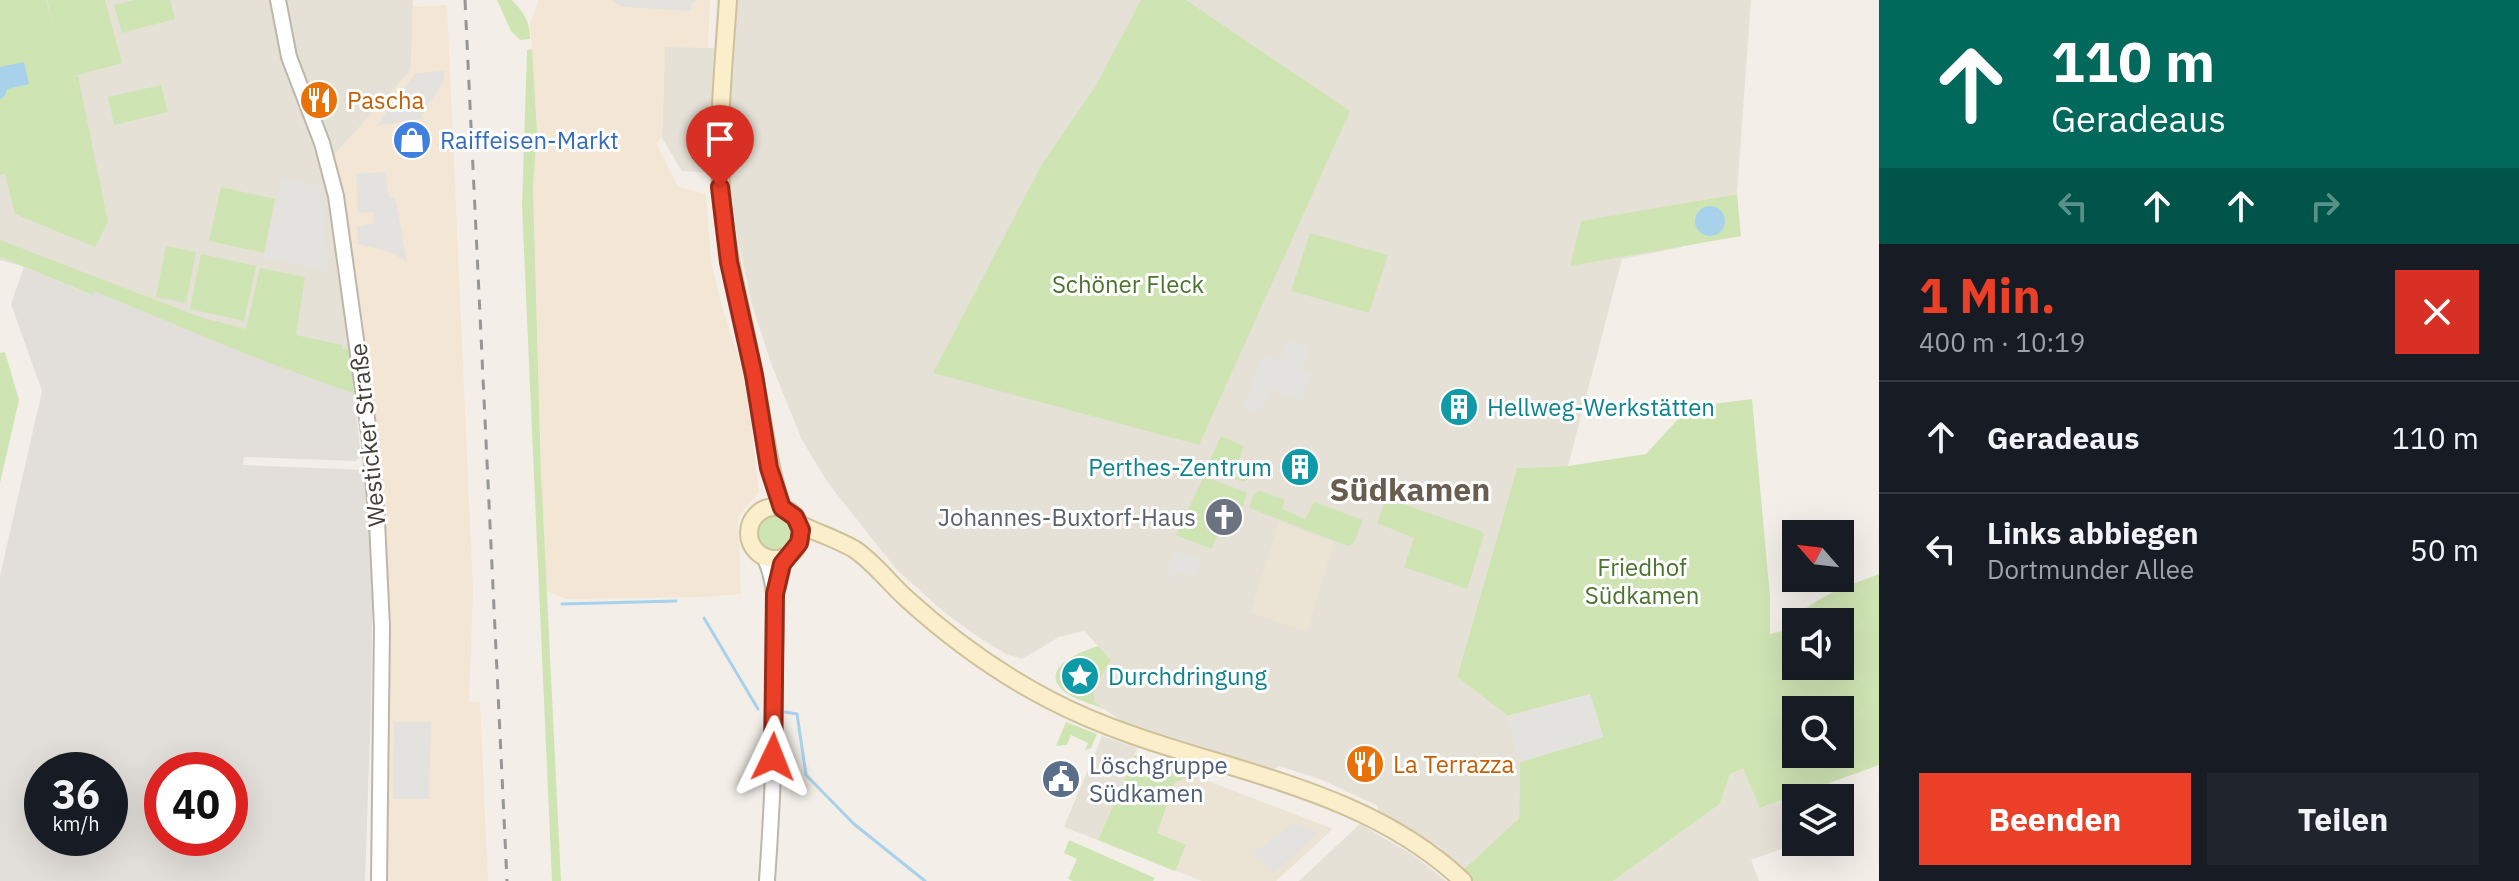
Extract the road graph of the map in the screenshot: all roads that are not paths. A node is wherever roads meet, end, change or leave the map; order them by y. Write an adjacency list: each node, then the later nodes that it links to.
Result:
1 (278, 0): 12 (street, Westicker Straße)
2 (728, 0): 3 (main road)
3 (769, 468): 4 (main road); 5 (main road)
4 (782, 508): 5 (main road); 6 (main road)
5 (764, 509): 10 (main road)
6 (799, 524): 7 (main road); 8 (main road)
7 (838, 541): 8 (main road); 14 (main road)
8 (799, 543): 9 (main road)
9 (785, 557): 10 (main road); 11 (street)
10 (765, 558): 11 (street)
11 (775, 594): 13 (street)
12 (379, 881)
13 (767, 881)
14 (1463, 881)

